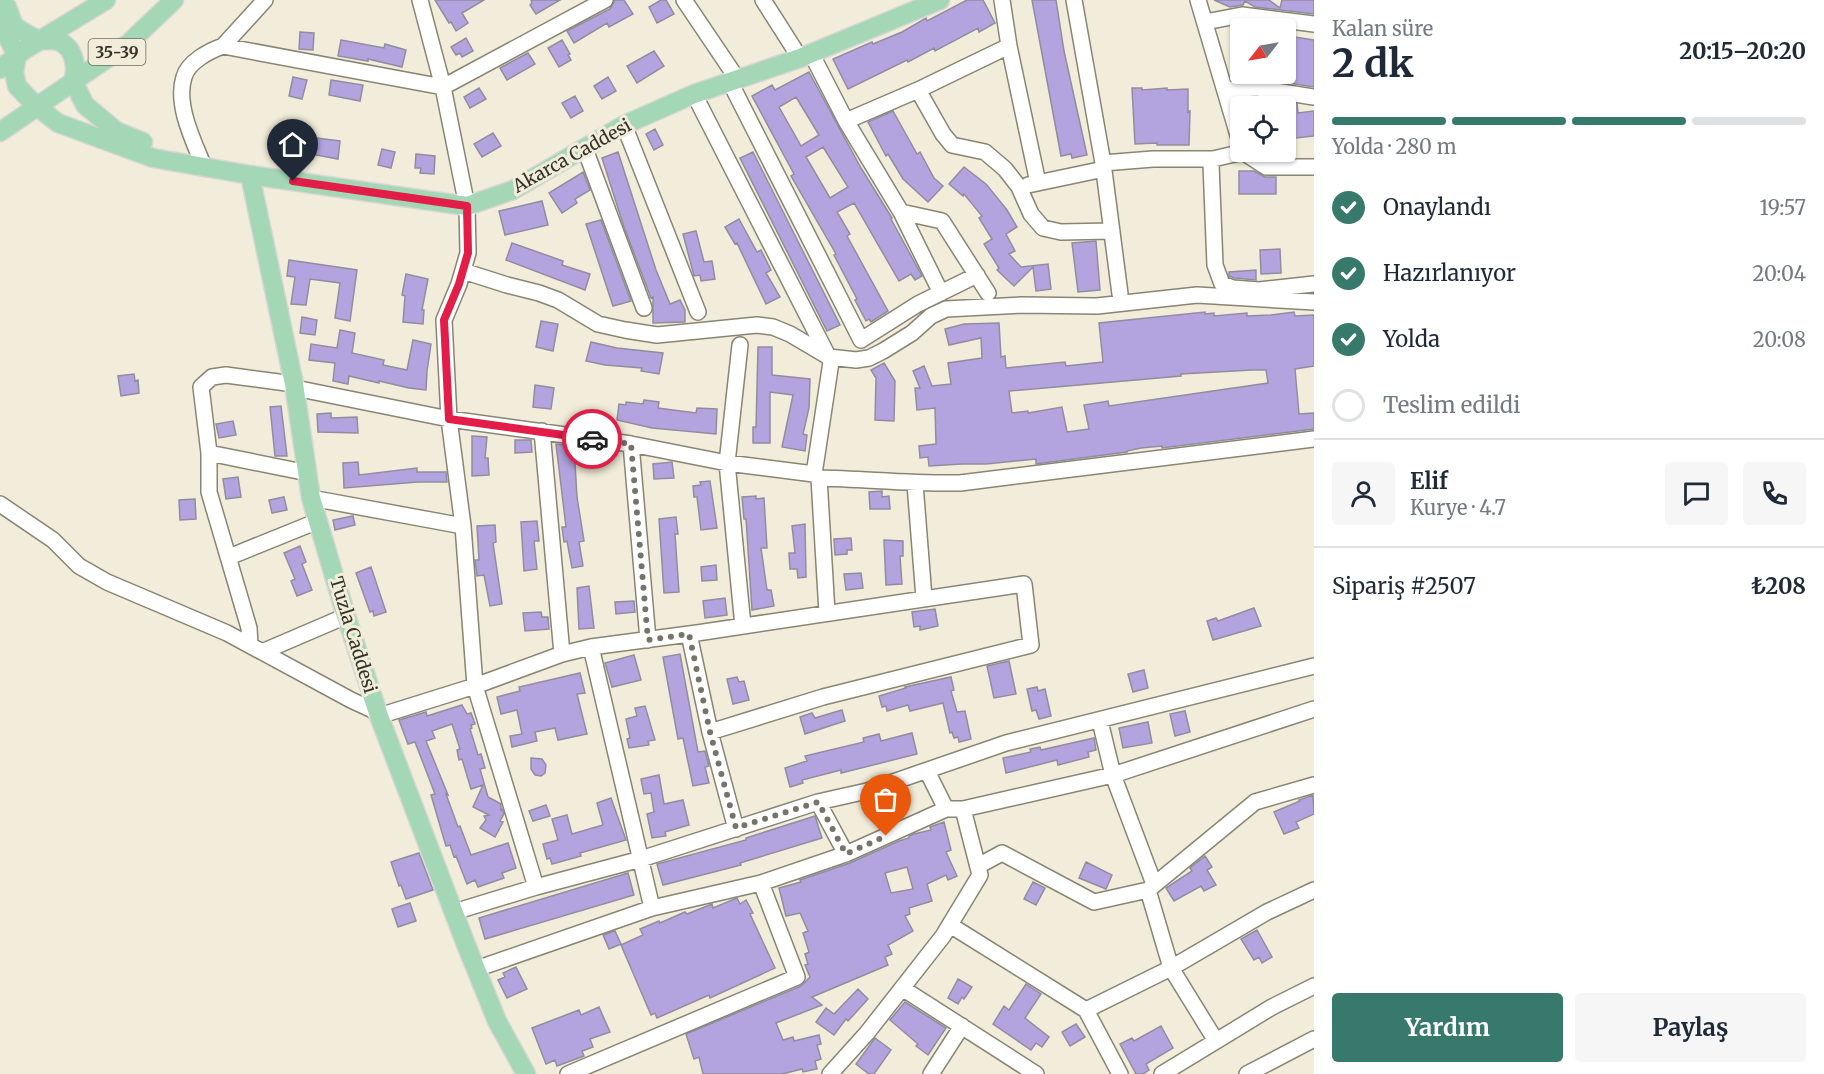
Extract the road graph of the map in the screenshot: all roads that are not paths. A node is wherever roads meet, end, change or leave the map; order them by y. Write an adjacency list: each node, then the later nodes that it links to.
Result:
1 (2, 0): 15 (main road); 18 (main road)
2 (106, 0): 15 (main road, 35-39)
3 (174, 0): 21 (main road, 35-39)
4 (265, 0): 16 (street)
5 (420, 0): 23 (street)
6 (604, 0): 23 (street)
7 (684, 0): 22 (street)
8 (764, 0): 19 (street)
9 (940, 0): 19 (main road, Akarca Caddesi)
10 (1002, 0): 17 (street)
11 (1074, 0): 38 (street)
12 (1198, 0): 13 (street)
13 (1205, 22): 14 (street); 25 (street)
14 (1314, 24)
15 (40, 40): 18 (main road, 35-39); 21 (main road)
16 (223, 46): 23 (street); 37 (street)
17 (1009, 46): 24 (street); 41 (street)
18 (17, 56): 20 (main road, 35-39); 28 (main road)
19 (805, 56): 22 (main road, Akarca Caddesi); 30 (street)
20 (0, 69)
21 (72, 81): 28 (main road, 35-39); 37 (main road)
22 (734, 81): 26 (main road, Akarca Caddesi); 49 (street)
23 (443, 87): 43 (street)
24 (918, 90): 30 (street); 42 (street)
25 (1225, 90): 27 (street); 29 (street)
26 (694, 94): 31 (main road, Akarca Caddesi); 56 (street)
27 (1314, 97)
28 (36, 106): 32 (main road, 35-39); 37 (main road, Akarca Caddesi)
29 (1230, 107)
30 (846, 121): 44 (street)
31 (624, 125): 33 (main road, Akarca Caddesi); 54 (street)
32 (0, 132)
33 (585, 149): 43 (main road, Akarca Caddesi); 53 (street)
34 (1230, 155): 35 (street)
35 (1213, 159): 38 (street); 48 (street)
36 (1258, 162): 39 (street)
37 (196, 166): 40 (main road, Akarca Caddesi)
38 (1103, 166): 41 (street); 45 (street)
39 (1314, 167)
40 (250, 175): 43 (main road, Akarca Caddesi); 57 (main road, Tuzla Caddesi)
41 (1038, 183): 42 (street)
42 (1019, 187): 45 (street)
43 (467, 206): 46 (street)
44 (901, 212): 47 (street); 49 (street)
45 (1112, 231): 51 (street)
46 (463, 271): 56 (street); 58 (street)
47 (977, 275): 49 (street); 50 (street)
48 (1314, 284)
49 (941, 293)
50 (988, 293)
51 (1120, 294)
52 (1314, 302): 56 (street)
53 (644, 308)
54 (698, 312)
55 (740, 345): 63 (street)
56 (830, 357): 65 (street)
57 (295, 386): 58 (street); 62 (street); 64 (main road, Tuzla Caddesi)
58 (449, 419): 59 (street); 70 (street)
59 (542, 431): 61 (street); 80 (street)
60 (1314, 440): 66 (street)
61 (631, 444): 63 (street); 77 (street)
62 (209, 453): 64 (street); 71 (street)
63 (728, 463): 65 (street); 75 (street)
64 (308, 473): 67 (main road, Tuzla Caddesi)
65 (817, 476): 66 (street); 73 (street)
66 (915, 484): 72 (street)
67 (311, 498): 69 (main road, Tuzla Caddesi); 70 (street)
68 (0, 504): 79 (street)
69 (318, 521): 71 (street); 74 (main road, Tuzla Caddesi)
70 (463, 526): 82 (street)
71 (229, 557): 79 (street)
72 (924, 598): 73 (street); 86 (street)
73 (826, 613): 75 (street)
74 (346, 616): 79 (street); 84 (main road, Tuzla Caddesi)
75 (742, 626): 76 (street)
76 (689, 634): 77 (street); 86 (street)
77 (648, 640): 78 (street)
78 (591, 647): 80 (street); 95 (street)
79 (256, 649): 84 (street)
80 (562, 654): 82 (street)
81 (1314, 666): 85 (street)
82 (476, 686): 84 (street); 98 (street)
83 (1314, 709): 88 (street)
84 (378, 714): 102 (main road, Tuzla Caddesi)
85 (1100, 721): 87 (street); 88 (street)
86 (710, 732): 93 (street)
87 (927, 771): 90 (street); 91 (street)
88 (1113, 775): 92 (street); 99 (street)
89 (1314, 785): 99 (street)
90 (818, 802): 93 (street); 94 (street)
91 (946, 809): 92 (street); 94 (street)
92 (963, 809): 96 (street)
93 (736, 828): 95 (street)
94 (846, 854): 97 (street)
95 (640, 859): 98 (street); 101 (street)
96 (978, 866): 99 (street); 103 (street)
97 (761, 883): 101 (street); 115 (street)
98 (536, 887): 102 (street)
99 (1151, 887): 104 (street)
100 (1314, 890): 104 (street)
101 (652, 908): 105 (street)
102 (454, 912): 105 (main road, Tuzla Caddesi)
103 (950, 925): 107 (street); 108 (street)
104 (1171, 968): 108 (street); 111 (street)
105 (476, 969): 114 (main road, Tuzla Caddesi)
106 (1314, 986): 111 (street)
107 (902, 988): 109 (street); 116 (street)
108 (1086, 1010): 113 (street)
109 (962, 1026): 112 (street); 117 (street)
110 (1314, 1039): 120 (street)
111 (1216, 1041): 119 (street)
112 (1014, 1068): 118 (street)
113 (1118, 1073)
114 (526, 1074)
115 (568, 1074)
116 (830, 1074)
117 (931, 1074)
118 (1036, 1074)
119 (1162, 1074)
120 (1247, 1074)

